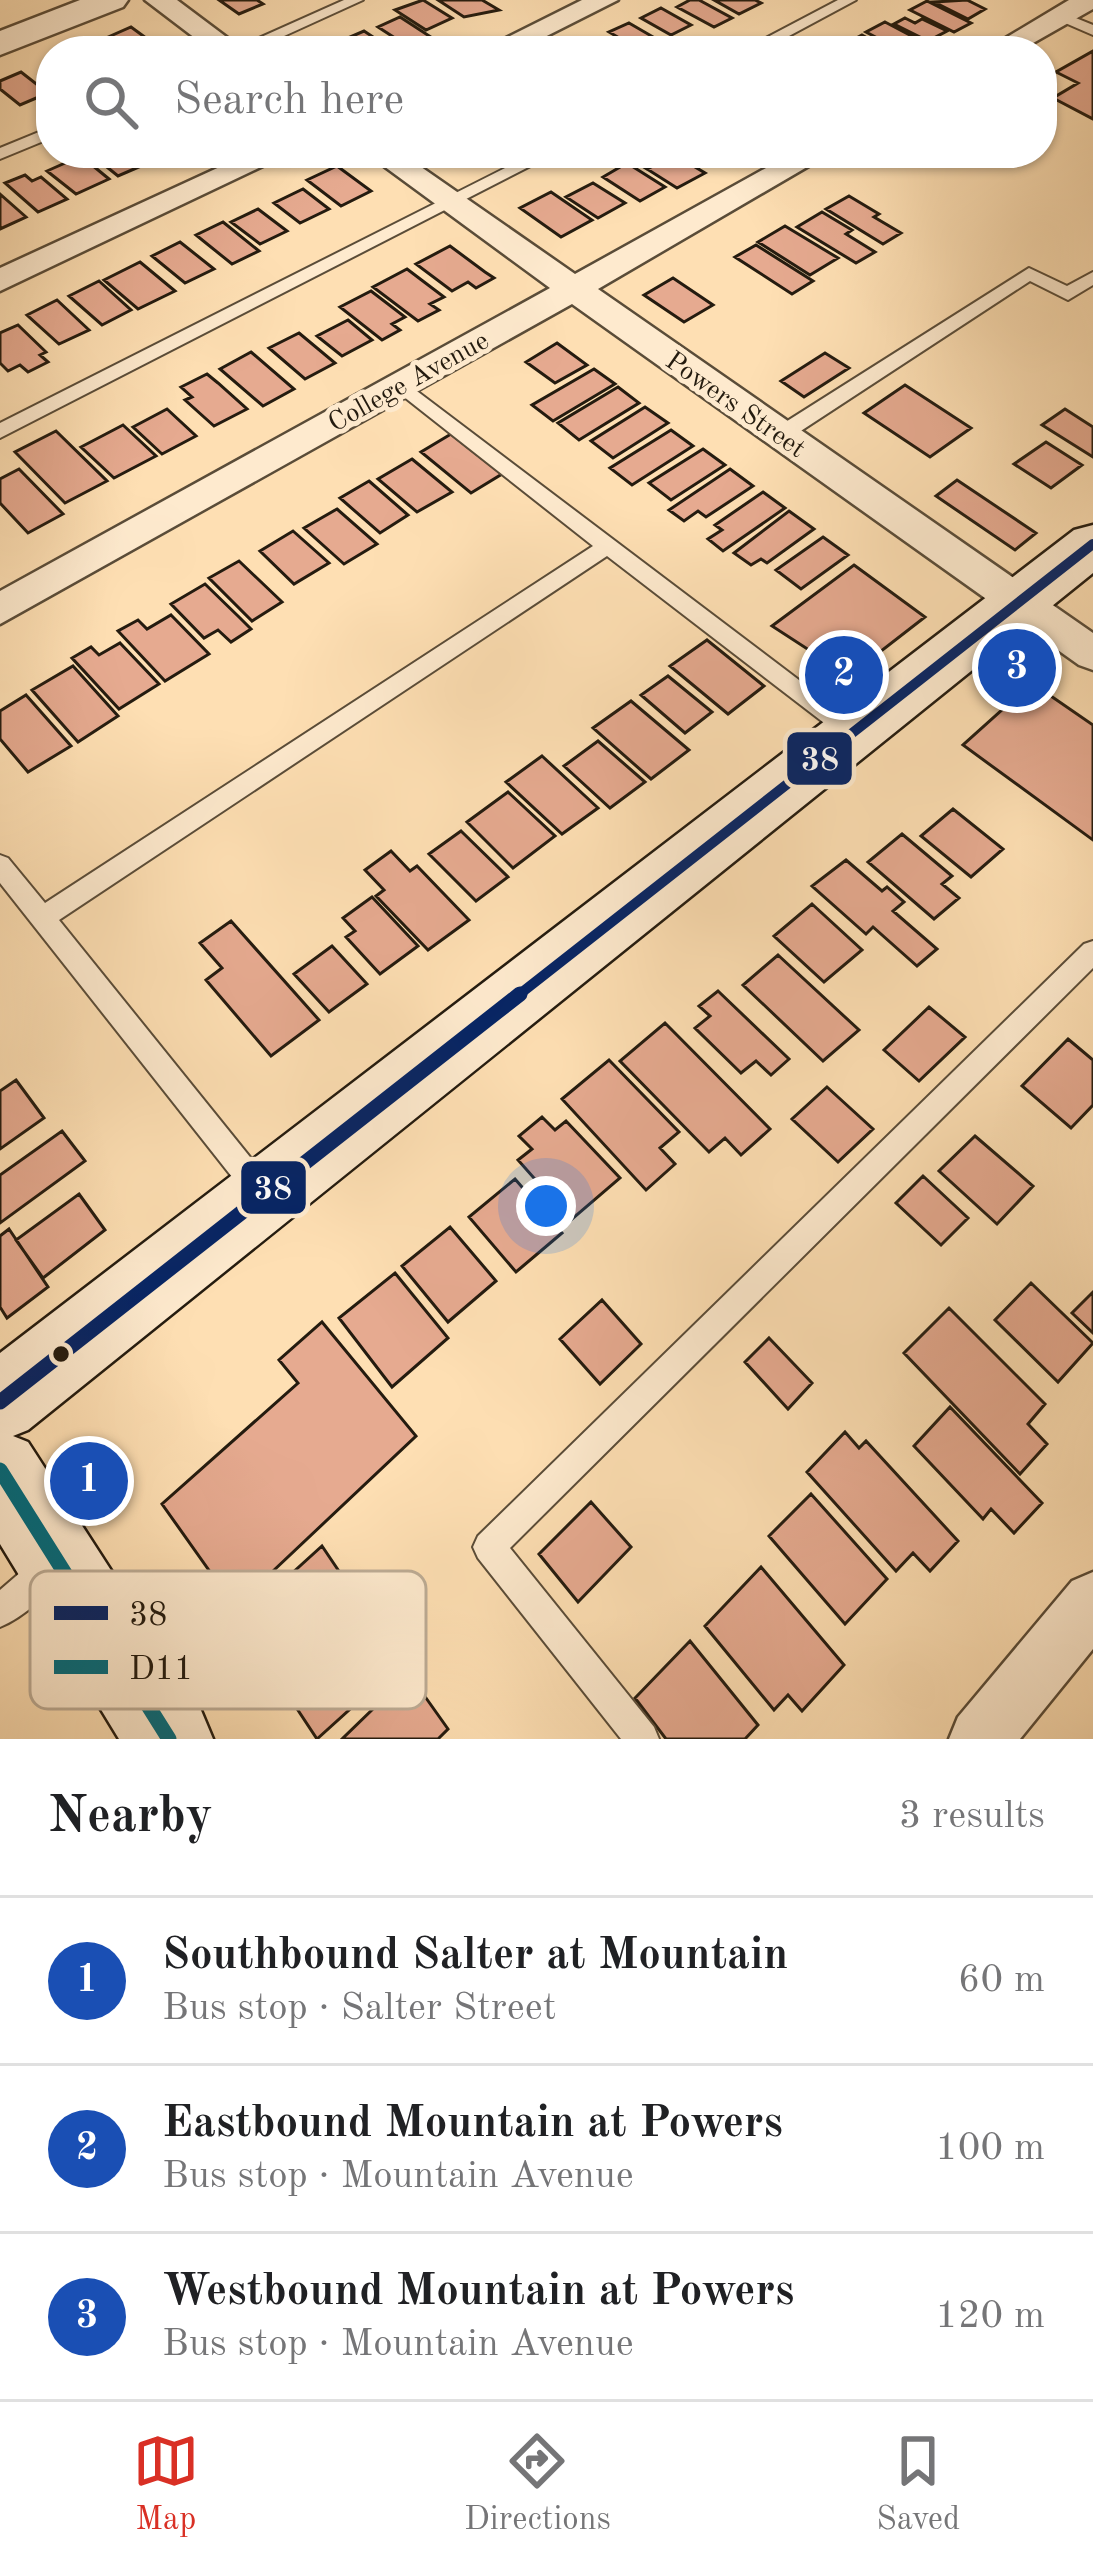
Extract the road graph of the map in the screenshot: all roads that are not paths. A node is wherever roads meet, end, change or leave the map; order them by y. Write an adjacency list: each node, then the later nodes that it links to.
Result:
1 (111, 0): 14 (street)
2 (159, 0): 9 (street)
3 (356, 0): 10 (lane)
4 (604, 0): 11 (street)
5 (849, 0): 12 (lane)
6 (1090, 0): 7 (street)
7 (1061, 16): 8 (lane); 13 (street)
8 (1093, 31)
9 (212, 36)
10 (270, 36)
11 (526, 36)
12 (778, 36)
13 (1025, 36)
14 (0, 44)
15 (36, 138): 16 (lane)
16 (0, 154)
17 (243, 168): 23 (street)
18 (401, 168): 21 (street, Powers Street)
19 (519, 168): 21 (lane)
20 (789, 168): 24 (street, College Avenue)
21 (451, 203): 24 (street, Powers Street); 26 (lane)
22 (1093, 277): 27 (lane)
23 (0, 281)
24 (572, 289): 25 (street, College Avenue); 27 (street, Powers Street)
25 (401, 385): 29 (lane); 31 (street, College Avenue)
26 (0, 431)
27 (780, 435): 30 (street, Powers Street)
28 (1093, 544): 30 (main road)
29 (608, 546): 33 (lane); 35 (lane)
30 (1019, 602): 32 (street, Powers Street); 33 (main road)
31 (0, 609)
32 (1093, 654)
33 (853, 733): 37 (main road)
34 (0, 865): 35 (lane)
35 (42, 918): 37 (lane)
36 (1093, 952): 44 (lane)
37 (263, 1195): 38 (main road)
38 (0, 1402)
39 (0, 1470): 40 (main road)
40 (27, 1587)
41 (1093, 1602): 45 (street)
42 (142, 1709): 43 (main road)
43 (170, 1739)
44 (642, 1739)
45 (980, 1739)

